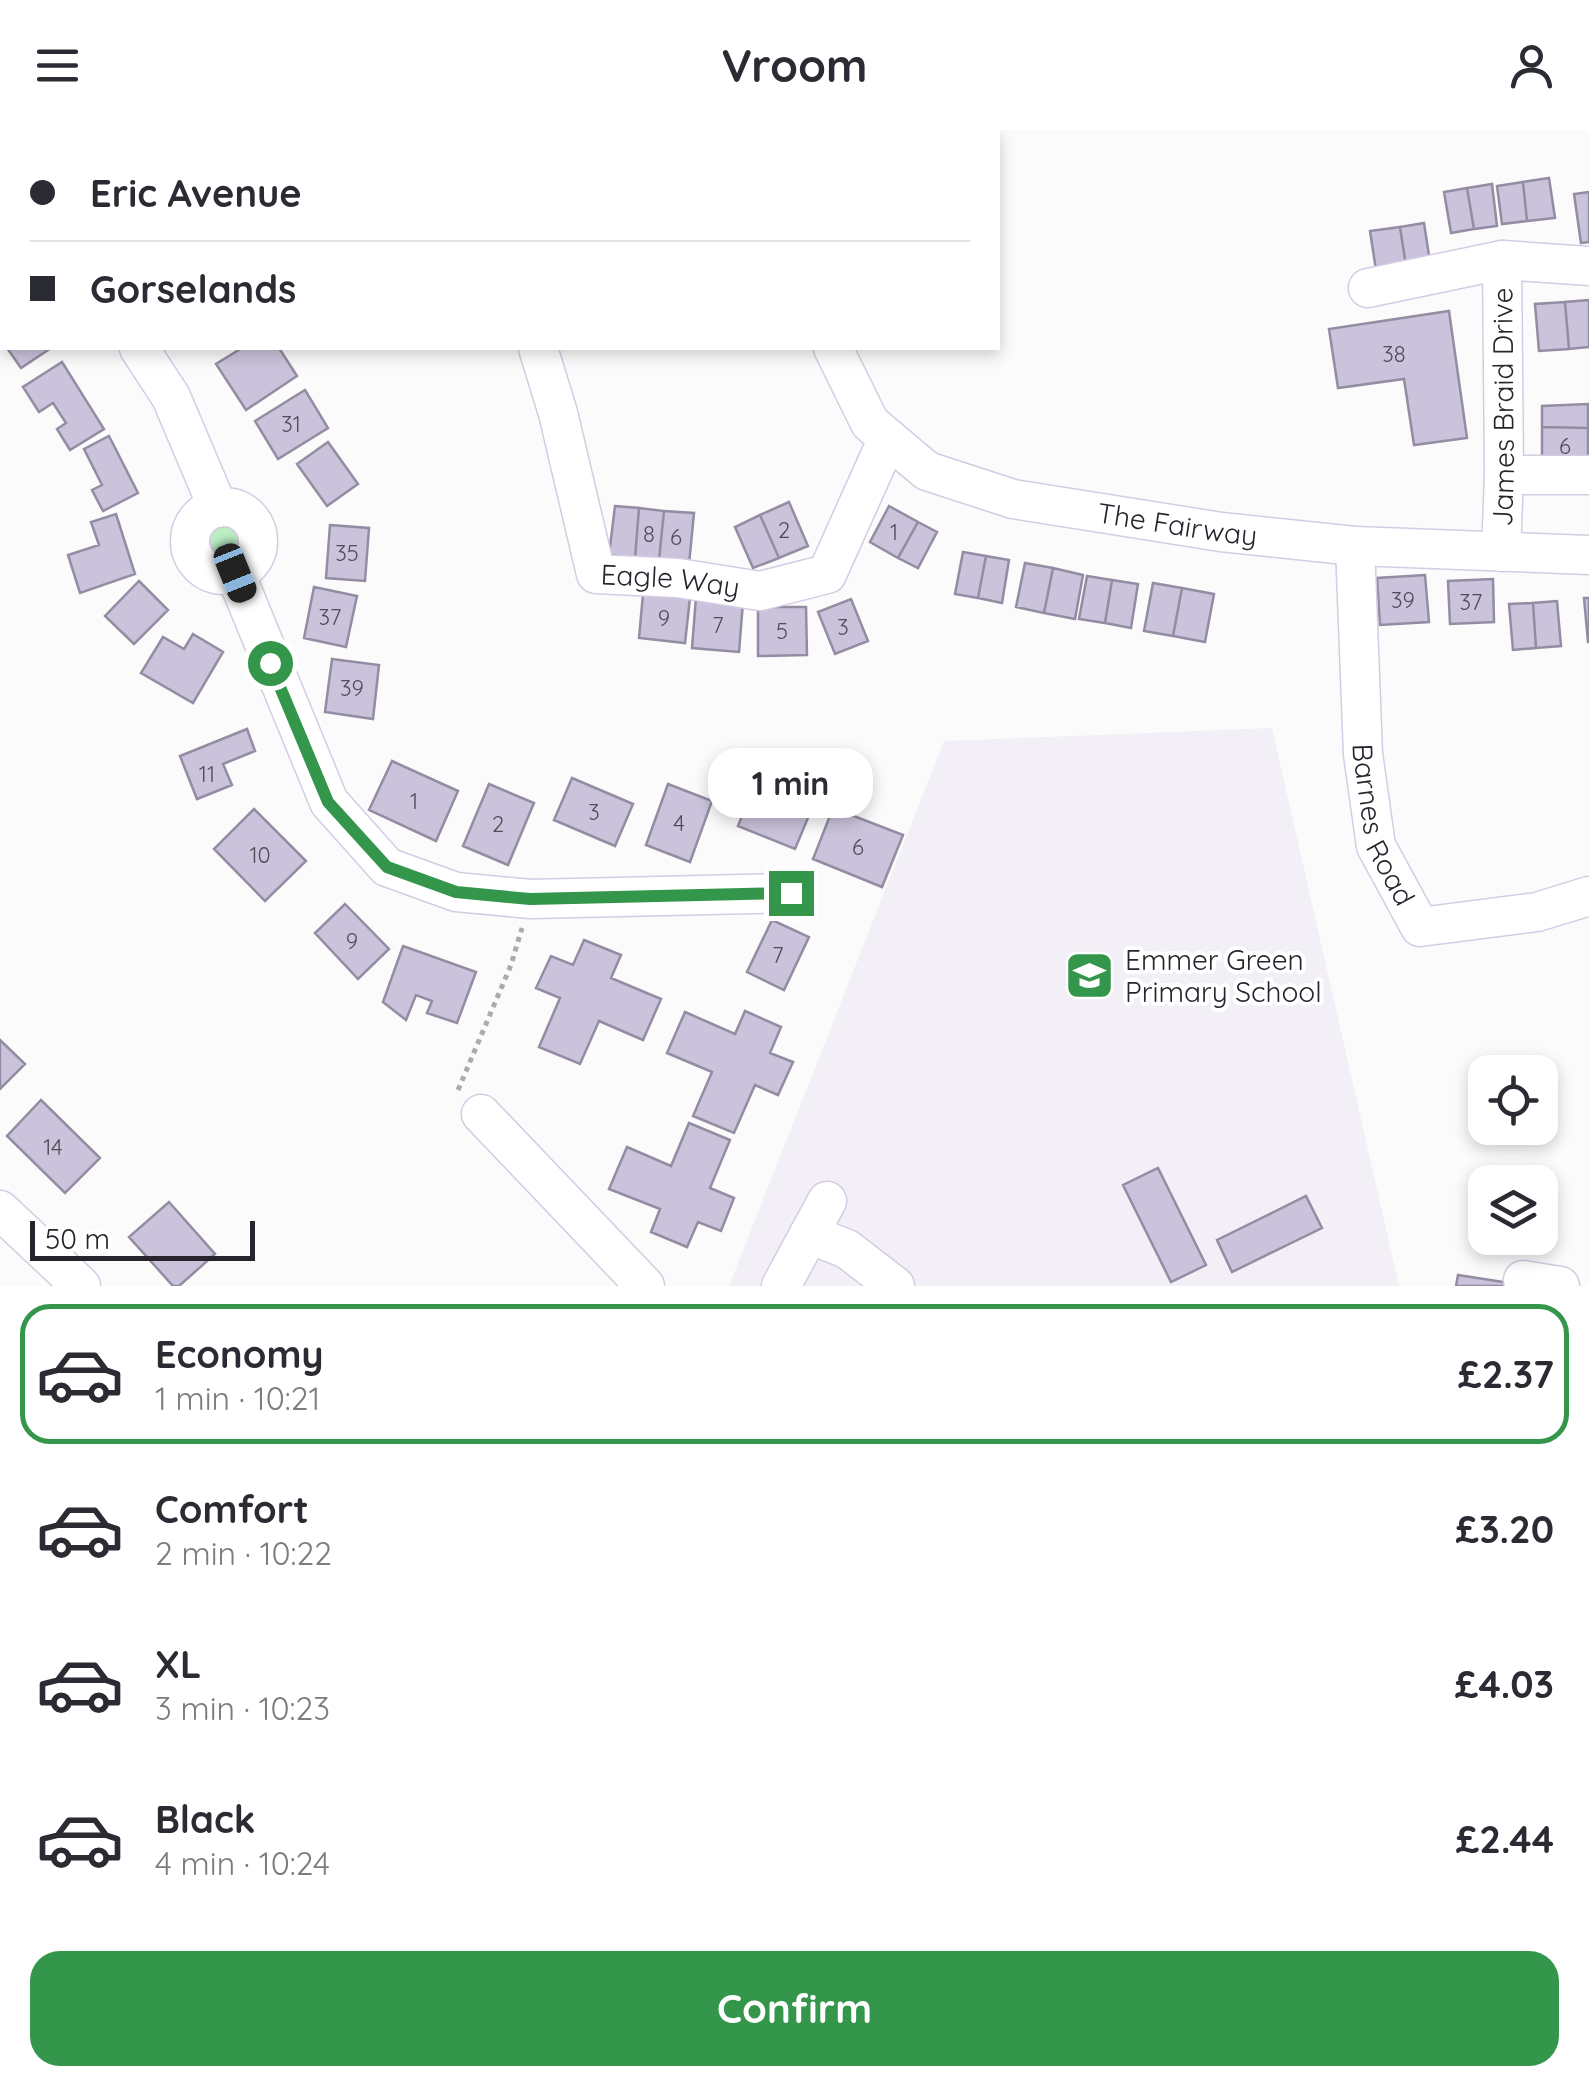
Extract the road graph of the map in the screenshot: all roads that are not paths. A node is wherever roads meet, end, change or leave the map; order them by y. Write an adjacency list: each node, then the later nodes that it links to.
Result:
1 (1502, 260): 2 (street, James Braid Drive); 3 (street, James Braid Drive); 9 (street, James Braid Drive)
2 (1589, 266)
3 (1368, 288)
4 (140, 350): 13 (street)
5 (539, 350): 7 (street, Eagle Way)
6 (834, 350): 7 (street, The Fairway)
7 (888, 438): 10 (street, The Fairway)
8 (1589, 475): 9 (street)
9 (1504, 476): 11 (street, James Braid Drive)
10 (1355, 546): 11 (street, The Fairway); 14 (street, Barnes Road)
11 (1501, 552): 12 (street, The Fairway)
12 (1589, 555)
13 (791, 893)
14 (1589, 896)
15 (481, 1114): 19 (street)
16 (0, 1210): 18 (street)
17 (1523, 1280): 22 (street)
18 (80, 1286)
19 (645, 1286)
20 (781, 1286): 21 (street)
21 (895, 1286)
22 (1560, 1286)

